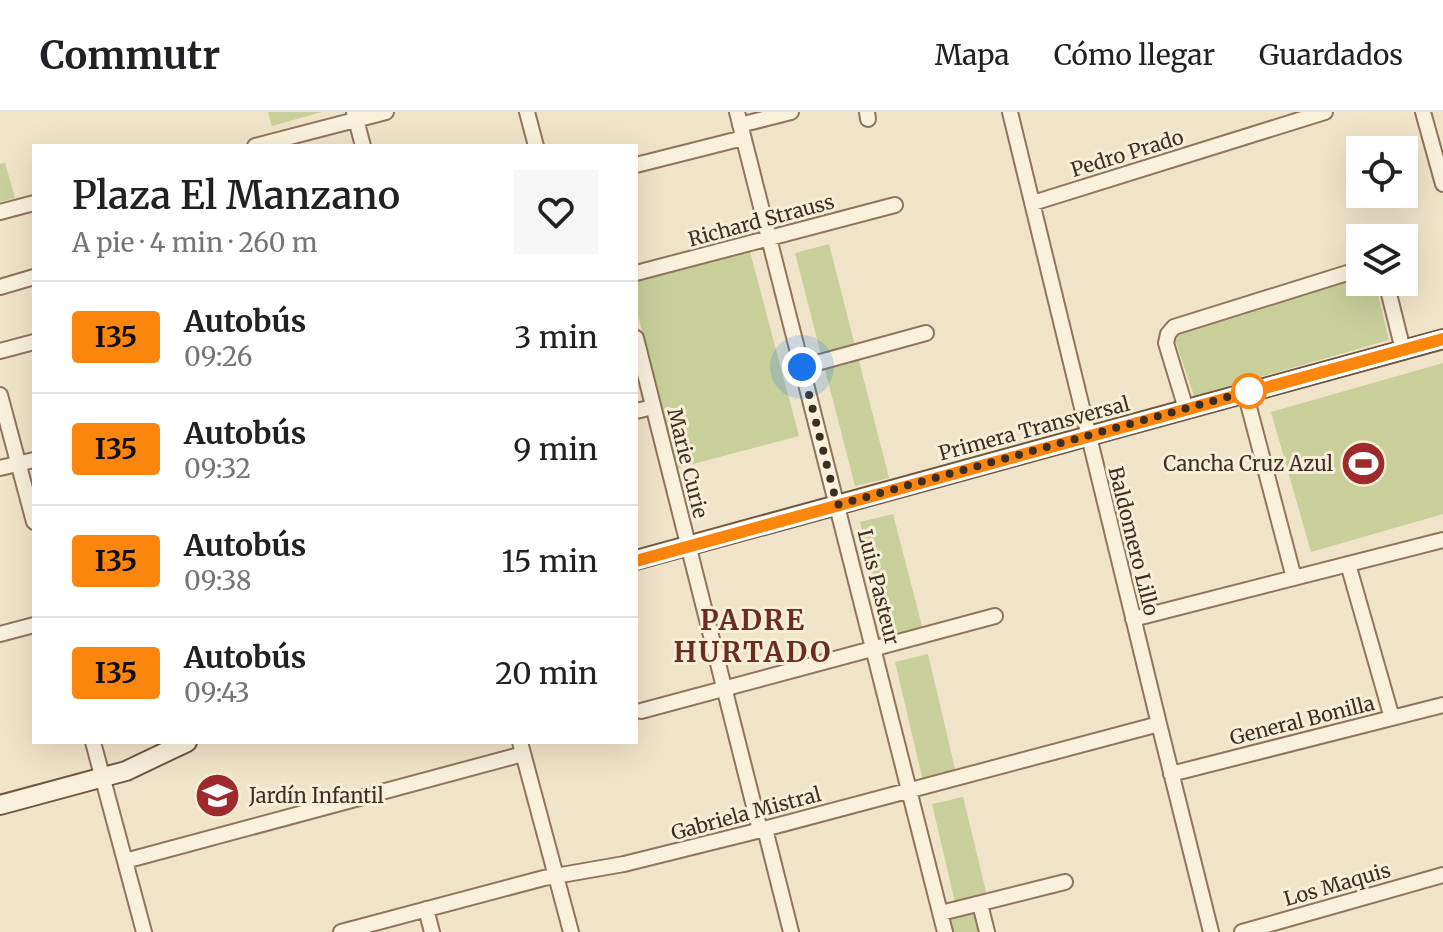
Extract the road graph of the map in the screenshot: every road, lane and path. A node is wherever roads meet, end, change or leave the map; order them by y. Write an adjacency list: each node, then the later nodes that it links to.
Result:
1 (386, 112): 7 (street)
2 (527, 112): 11 (street)
3 (791, 112): 8 (street)
4 (1010, 112): 14 (street, Baldomero Lillo)
5 (1325, 112): 14 (street, Pedro Prado)
6 (1423, 112): 13 (street)
7 (355, 116): 9 (street); 10 (street)
8 (740, 125): 12 (street); 18 (street, Luis Pasteur)
9 (262, 144)
10 (362, 144)
11 (535, 144)
12 (638, 164)
13 (1443, 184)
14 (1033, 203): 36 (street, Baldomero Lillo)
15 (32, 204): 17 (street)
16 (895, 205): 18 (street, Richard Strauss)
17 (0, 212)
18 (769, 238): 19 (street, Richard Strauss); 30 (street, Luis Pasteur)
19 (638, 272)
20 (1346, 273): 34 (street)
21 (32, 278): 22 (street)
22 (0, 287)
23 (1390, 296): 28 (street)
24 (926, 333): 30 (street)
25 (1443, 339): 28 (main road, Primera Transversal)
26 (32, 343): 29 (street)
27 (638, 346): 33 (street, Marie Curie)
28 (1403, 350): 31 (main road, Primera Transversal)
29 (0, 351)
30 (802, 367): 40 (street, Luis Pasteur)
31 (1245, 392): 34 (main road, Primera Transversal); 46 (street)
32 (0, 395): 38 (street)
33 (653, 407): 35 (street); 43 (street, Marie Curie)
34 (1186, 409): 36 (main road, Primera Transversal)
35 (638, 411)
36 (1088, 436): 40 (main road, Primera Transversal); 48 (street, Baldomero Lillo)
37 (32, 460): 38 (street)
38 (18, 464): 39 (street); 41 (street)
39 (0, 468)
40 (837, 505): 43 (main road, Primera Transversal); 51 (street, Luis Pasteur)
41 (32, 515)
42 (1443, 540): 45 (street)
43 (688, 546): 44 (main road, Primera Transversal); 52 (street, Marie Curie)
44 (638, 559)
45 (1348, 564): 46 (street); 55 (street)
46 (1294, 578): 48 (street)
47 (995, 616): 51 (street)
48 (1133, 619): 56 (street, Baldomero Lillo)
49 (32, 626): 50 (street)
50 (0, 634)
51 (874, 649): 52 (street); 62 (street, Luis Pasteur)
52 (724, 689): 54 (street); 64 (street, Marie Curie)
53 (1443, 705): 55 (street, General Bonilla)
54 (641, 711)
55 (1392, 718): 60 (street, General Bonilla)
56 (1159, 724): 60 (street, Baldomero Lillo); 62 (street, Gabriela Mistral)
57 (94, 744): 61 (street)
58 (183, 744): 61 (main road)
59 (522, 748): 65 (street); 67 (street)
60 (1171, 774): 79 (street, Baldomero Lillo)
61 (102, 778): 63 (main road); 65 (street)
62 (910, 789): 64 (street, Gabriela Mistral); 71 (street, Luis Pasteur)
63 (0, 805)
64 (763, 830): 67 (street, Gabriela Mistral); 76 (street, Marie Curie)
65 (125, 861): 72 (street)
66 (1443, 875): 80 (street, Los Maquis)
67 (556, 876): 70 (street, Gabriela Mistral); 75 (street)
68 (1065, 882): 69 (street)
69 (980, 904): 71 (street); 78 (street)
70 (426, 909): 73 (street, Gabriela Mistral); 74 (street)
71 (941, 913): 77 (street, Luis Pasteur)
72 (144, 932)
73 (341, 932)
74 (432, 932)
75 (571, 932)
76 (791, 932)
77 (944, 932)
78 (987, 932)
79 (1211, 932)
80 (1242, 932)

